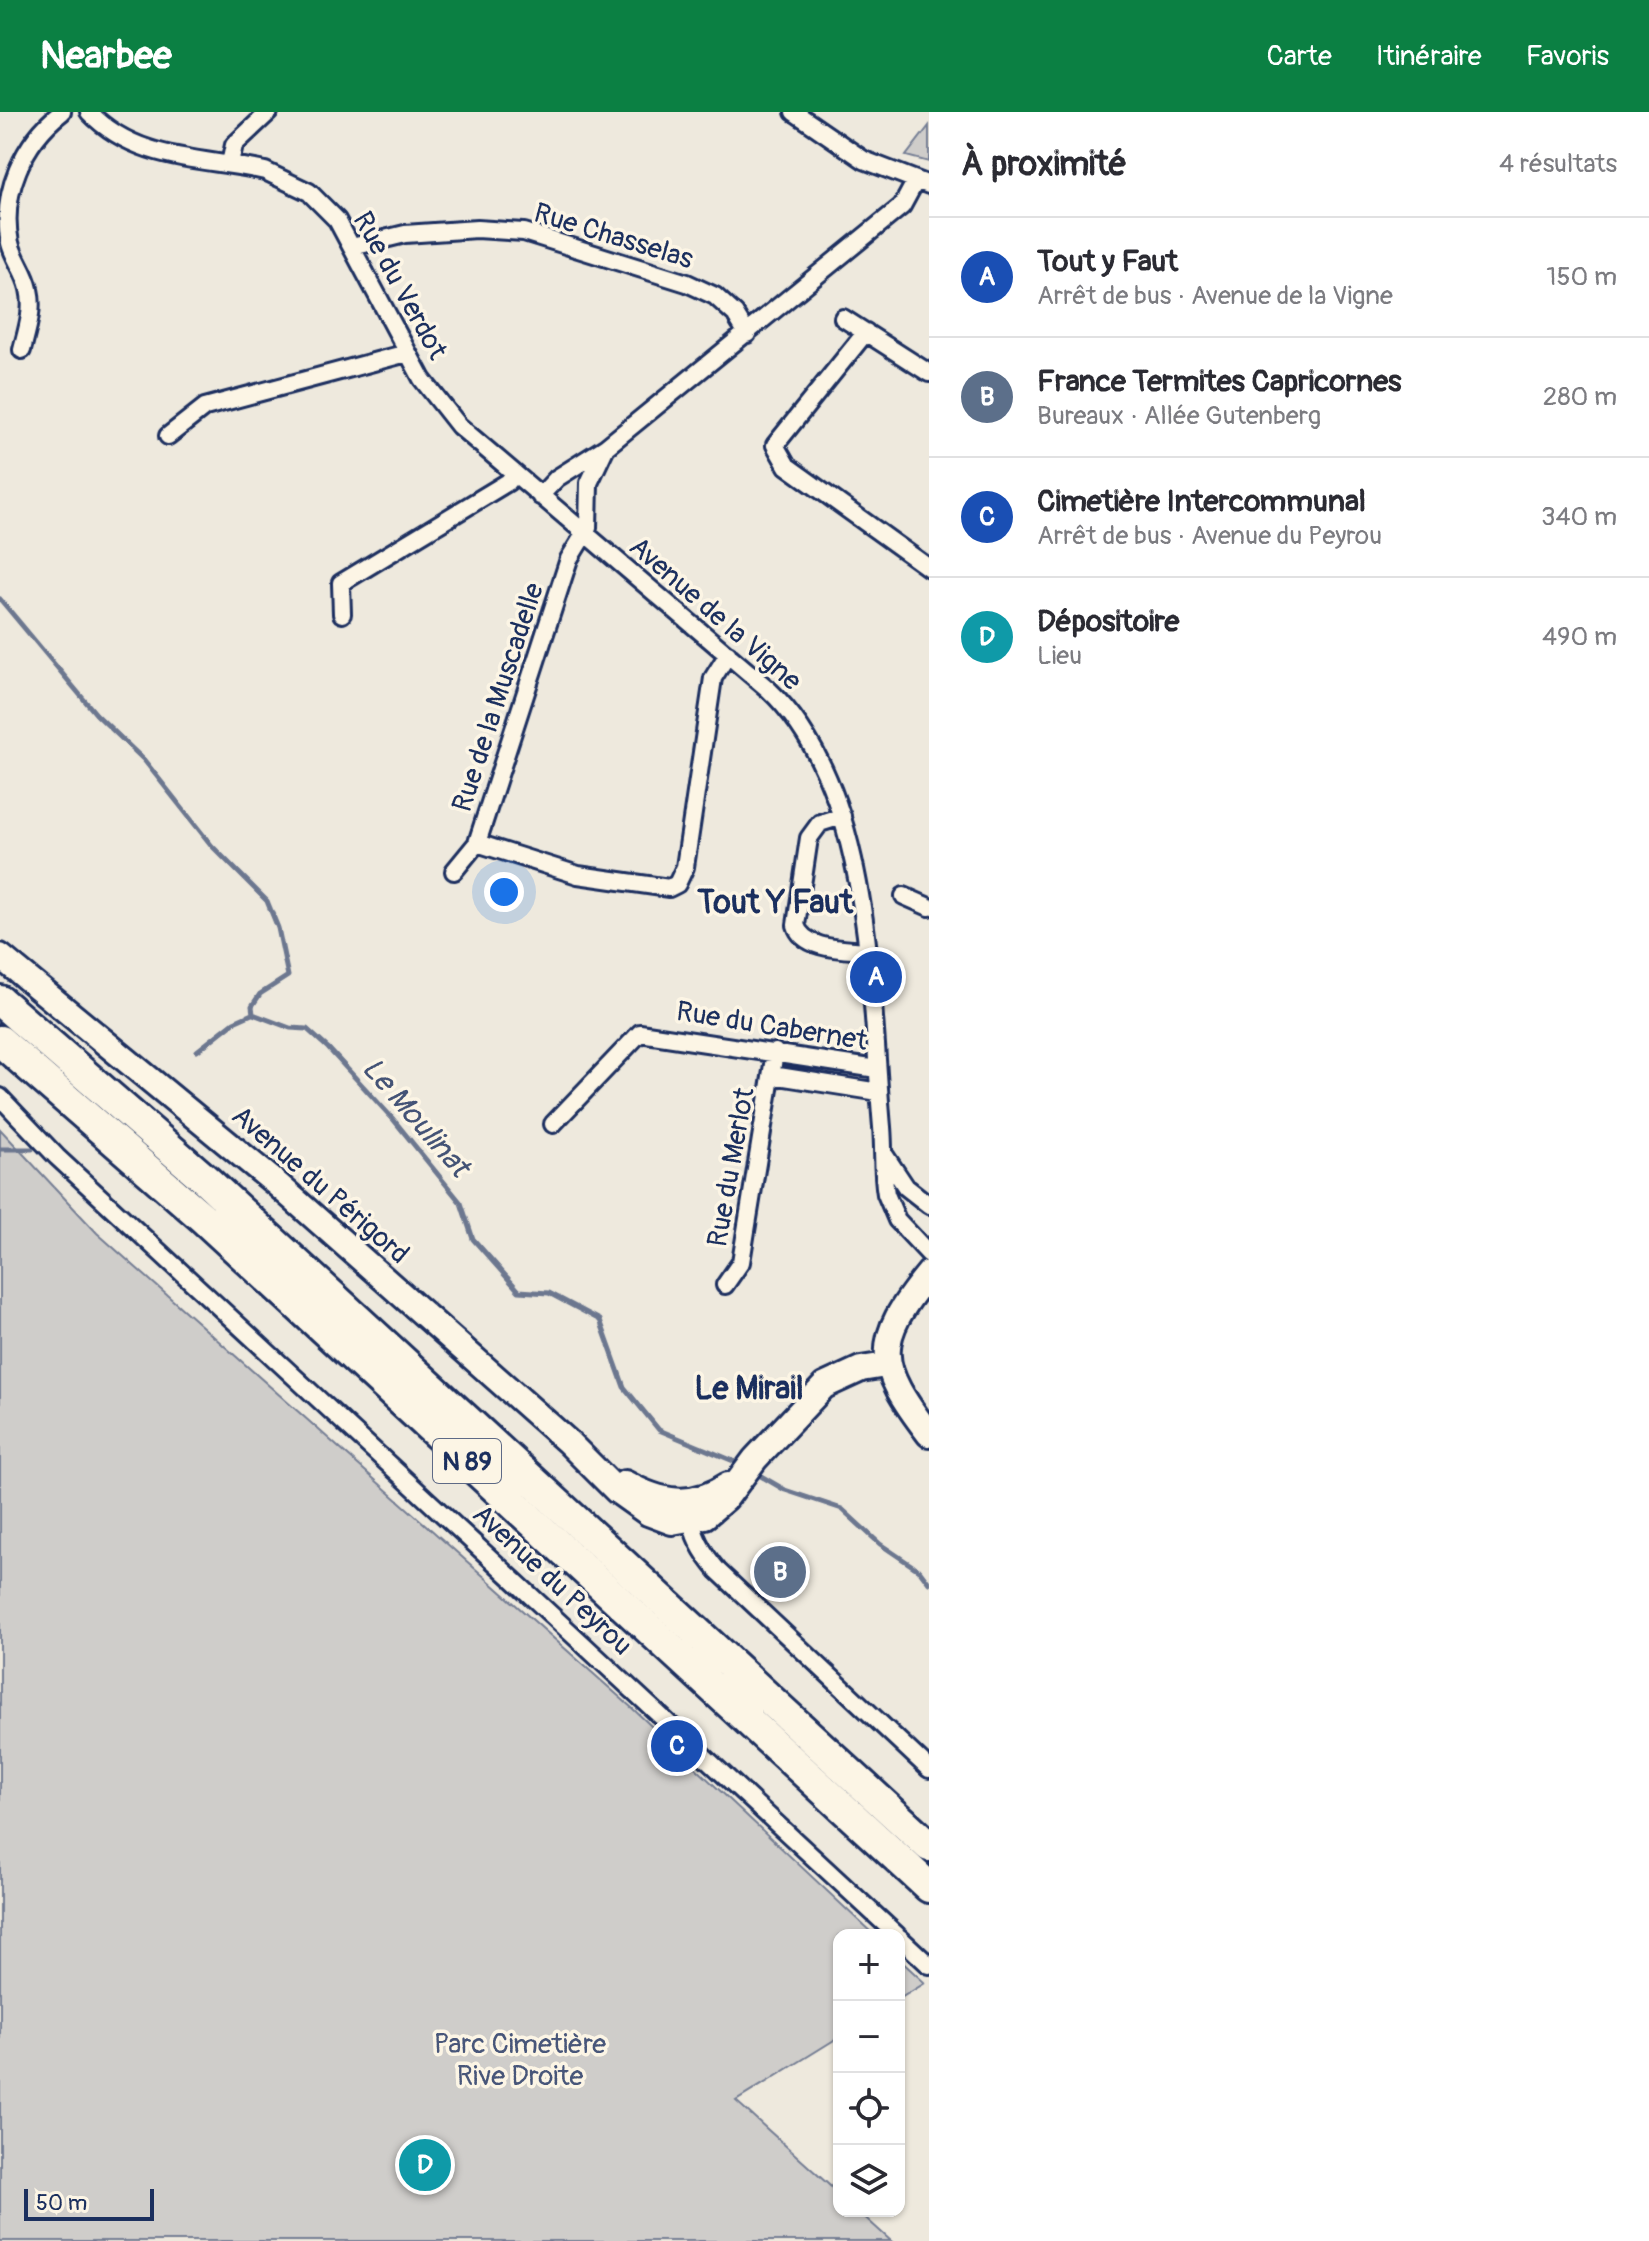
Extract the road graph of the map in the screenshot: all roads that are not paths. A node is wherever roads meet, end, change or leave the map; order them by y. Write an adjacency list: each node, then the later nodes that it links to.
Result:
1 (62, 112): 7 (street)
2 (89, 112): 5 (street, Rue du Verdot)
3 (269, 112): 5 (street)
4 (794, 112): 6 (street)
5 (230, 164): 8 (street, Rue du Verdot)
6 (922, 184): 11 (street)
7 (4, 241): 12 (street)
8 (352, 247): 11 (street, Rue Chasselas); 13 (street, Rue du Verdot)
9 (843, 318): 10 (street)
10 (866, 332): 14 (street); 20 (street)
11 (747, 334): 16 (street)
12 (22, 350)
13 (407, 353): 15 (street); 17 (street, Rue du Verdot)
14 (929, 373)
15 (168, 436)
16 (606, 447): 18 (street); 19 (street)
17 (514, 475): 18 (street, Rue du Verdot); 21 (street)
18 (540, 496): 19 (street, Rue du Verdot)
19 (585, 535): 22 (street, Avenue de la Vigne); 24 (street, Rue de la Muscadelle)
20 (929, 568)
21 (342, 614)
22 (728, 654): 23 (street, Avenue de la Vigne); 24 (street)
23 (842, 816): 28 (street, Avenue de la Vigne); 28 (street)
24 (477, 843): 25 (street, Rue de la Muscadelle)
25 (454, 871)
26 (904, 896): 27 (street)
27 (929, 907)
28 (866, 951): 33 (street, Avenue de la Vigne)
29 (0, 956): 45 (street, Avenue du Périgord)
30 (0, 1001): 51 (highway, N 89)
31 (0, 1041): 52 (highway, N 89)
32 (775, 1052): 33 (street, Rue du Cabernet); 34 (street, Rue du Merlot); 37 (street, Rue du Cabernet)
33 (877, 1069): 35 (street, Avenue de la Vigne)
34 (772, 1075): 35 (street, Rue du Cabernet); 42 (street, Rue du Merlot)
35 (879, 1092): 38 (street, Avenue de la Vigne)
36 (0, 1097): 53 (street, Avenue du Peyrou)
37 (553, 1124)
38 (884, 1154): 39 (street, Avenue de la Vigne); 40 (street, Avenue de la Vigne)
39 (929, 1205)
40 (929, 1254)
41 (929, 1273): 43 (street)
42 (725, 1285)
43 (886, 1365): 44 (street); 46 (street, Avenue du Périgord)
44 (929, 1434)
45 (595, 1466): 48 (street, Avenue du Périgord); 49 (street, Avenue du Périgord)
46 (748, 1468): 47 (street, Avenue du Périgord); 49 (street, Avenue du Périgord)
47 (718, 1491): 48 (street, Avenue du Périgord); 49 (street)
48 (672, 1501): 49 (street)
49 (691, 1520): 50 (street)
50 (929, 1769)
51 (929, 1846)
52 (929, 1887)
53 (890, 1929)
54 (905, 1943): 55 (street, Avenue du Peyrou)
55 (929, 1965)

